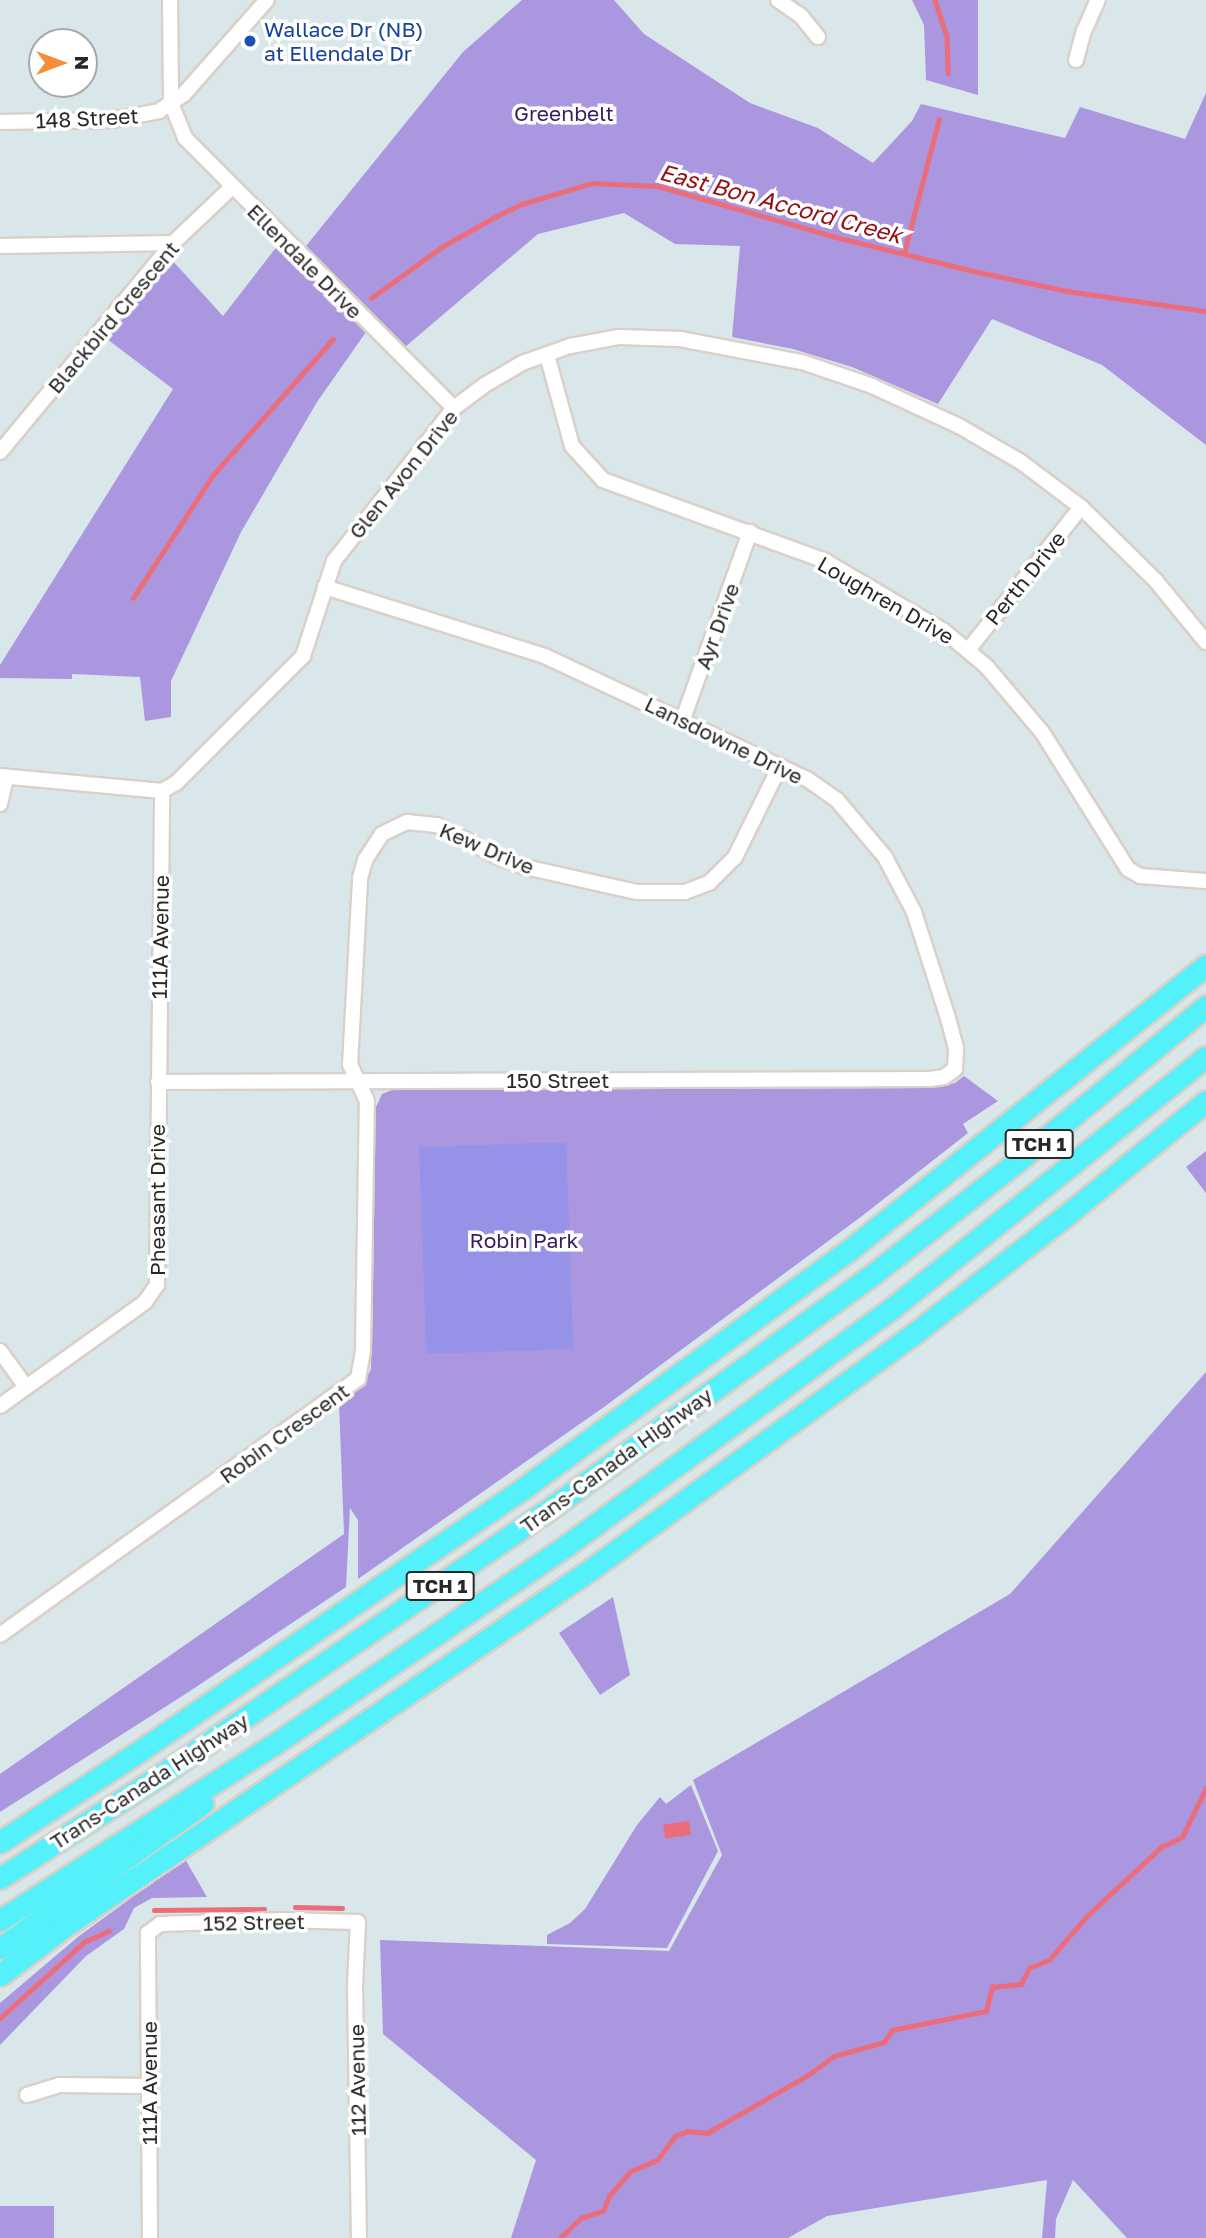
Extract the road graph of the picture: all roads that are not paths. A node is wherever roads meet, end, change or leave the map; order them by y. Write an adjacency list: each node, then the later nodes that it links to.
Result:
1 (170, 0): 7 (street)
2 (267, 0): 7 (street)
3 (778, 0): 5 (street)
4 (1098, 0): 6 (street)
5 (818, 37)
6 (1076, 60)
7 (172, 103): 8 (street, 148 Street); 9 (street, Ellendale Drive)
8 (0, 122)
9 (232, 187): 10 (street, Blackbird Crescent); 13 (street, Ellendale Drive)
10 (173, 243): 11 (street); 14 (street, Blackbird Crescent)
11 (0, 246)
12 (547, 355): 13 (street, Glen Avon Drive); 15 (street, Glen Avon Drive); 16 (street, Loughren Drive)
13 (454, 408): 17 (street, Glen Avon Drive)
14 (0, 452)
15 (1082, 508): 18 (street, Glen Avon Drive); 19 (street, Perth Drive)
16 (750, 532): 19 (street, Loughren Drive); 20 (street, Ayr Drive)
17 (325, 587): 20 (street, Lansdowne Drive); 23 (street, Glen Avon Drive)
18 (1206, 642)
19 (969, 649): 25 (street, Loughren Drive)
20 (683, 719): 21 (street, Lansdowne Drive)
21 (780, 766): 29 (street, Lansdowne Drive); 31 (street, Kew Drive)
22 (3, 776): 23 (street); 24 (street)
23 (162, 791): 30 (street, 111A Avenue)
24 (0, 804)
25 (1206, 881)
26 (1206, 965): 38 (highway)
27 (1206, 1006): 39 (highway, Trans-Canada Highway / TCH 1)
28 (1206, 1057): 37 (highway, Trans-Canada Highway / TCH 1)
29 (955, 1069): 31 (street, 150 Street)
30 (158, 1082): 31 (street, 150 Street); 34 (street, Pheasant Drive)
31 (358, 1082): 36 (street, Robin Crescent)
32 (1206, 1101): 40 (highway)
33 (0, 1351): 34 (street)
34 (26, 1387): 35 (street, Pheasant Drive)
35 (0, 1405)
36 (0, 1635)
37 (273, 1745): 41 (highway, Trans-Canada Highway / TCH 1); 44 (highway)
38 (2, 1840)
39 (0, 1878)
40 (119, 1890): 45 (highway); 46 (highway)
41 (0, 1920)
42 (358, 1922): 43 (street, 152 Street); 50 (street, 112 Avenue)
43 (151, 1928): 47 (street, 111A Avenue)
44 (0, 1948)
45 (0, 1975)
46 (0, 1989)
47 (148, 2086): 48 (street); 49 (street, 111A Avenue)
48 (27, 2095)
49 (150, 2238)
50 (359, 2238)

